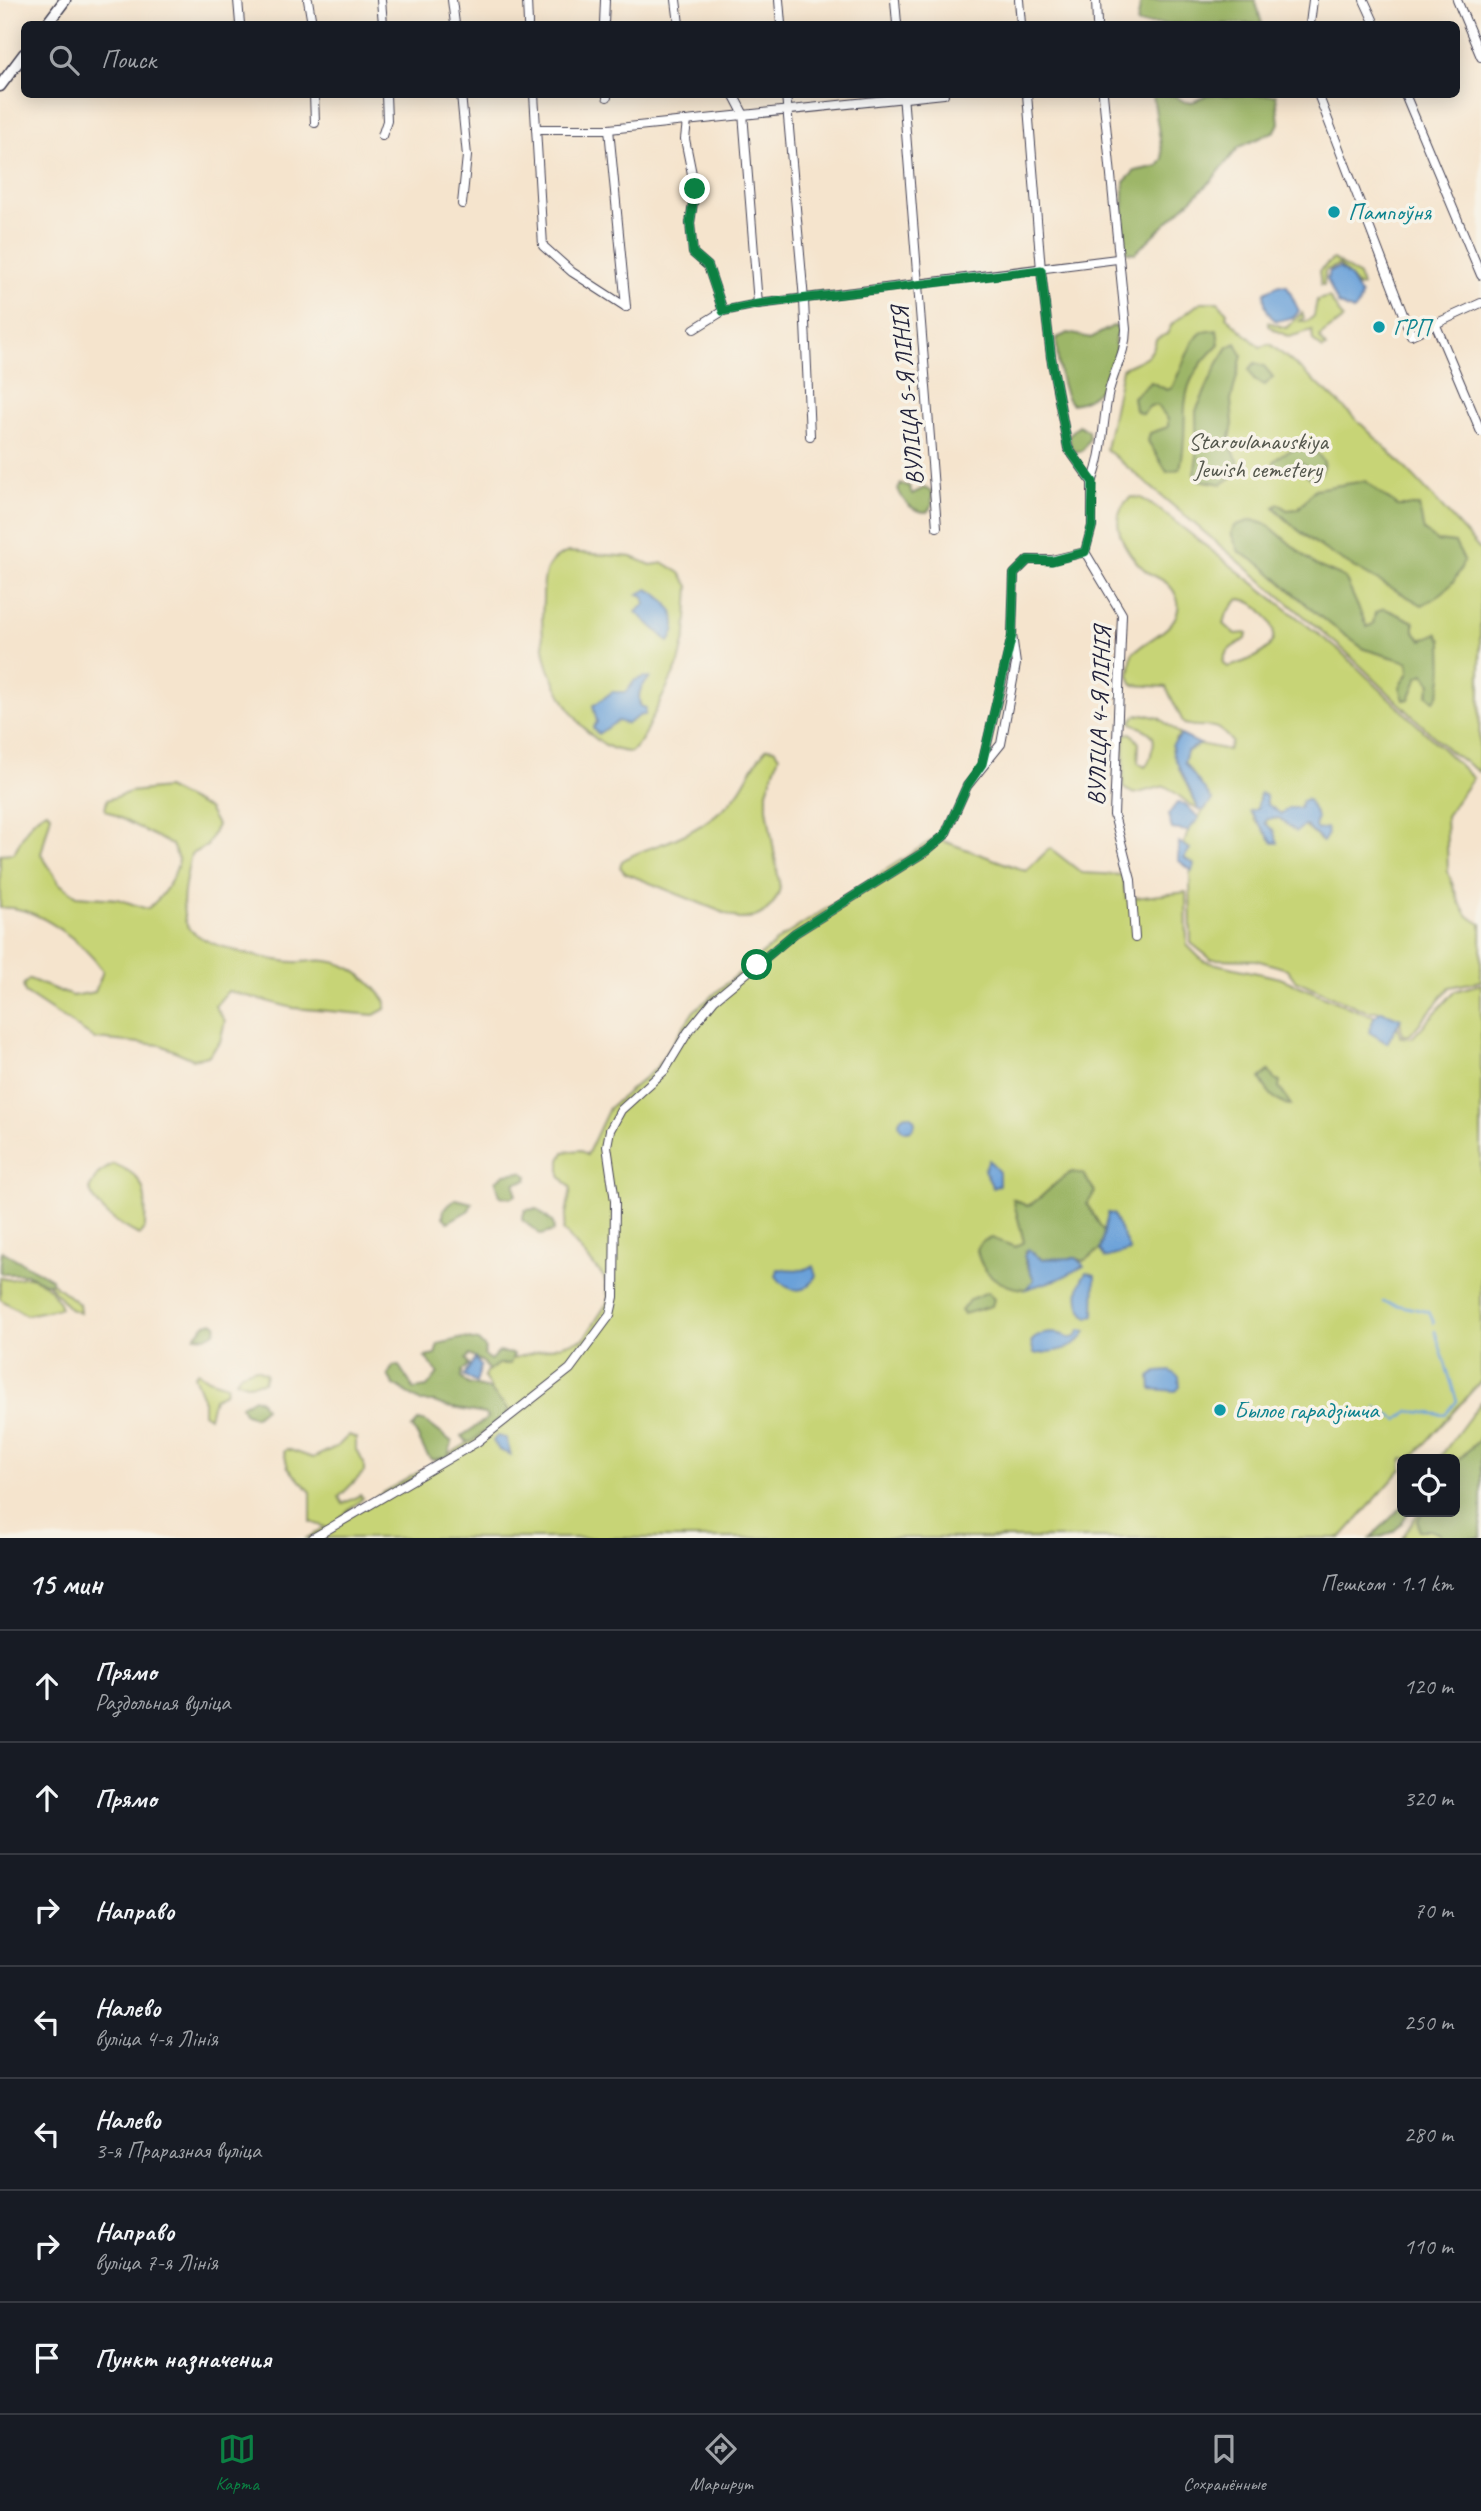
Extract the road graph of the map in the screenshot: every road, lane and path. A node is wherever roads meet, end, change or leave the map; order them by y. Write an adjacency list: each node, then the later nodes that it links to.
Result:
1 (65, 0): 16 (street)
2 (238, 0): 17 (street)
3 (308, 0): 18 (street)
4 (381, 0): 19 (street)
5 (452, 0): 20 (street)
6 (527, 0): 21 (street)
7 (605, 0): 22 (street)
8 (676, 0): 23 (street)
9 (779, 0): 24 (street)
10 (895, 0): 25 (street)
11 (1019, 0): 26 (street)
12 (1096, 0): 27 (street)
13 (1313, 0): 28 (street)
14 (1364, 0): 29 (street)
15 (1457, 0): 30 (street)
16 (49, 21)
17 (240, 21)
18 (312, 21)
19 (383, 21)
20 (454, 21)
21 (528, 21)
22 (604, 21)
23 (678, 21)
24 (781, 21)
25 (897, 21)
26 (1021, 21)
27 (1097, 21)
28 (1310, 21)
29 (1374, 21)
30 (1481, 57)
31 (21, 58): 32 (street)
32 (0, 86)
33 (314, 98): 48 (street)
34 (386, 98): 51 (street)
35 (461, 98): 52 (street)
36 (534, 98): 49 (street)
37 (735, 98): 46 (street)
38 (786, 98): 45 (street)
39 (894, 98): 45 (street)
40 (903, 98): 56 (street, ВУЛІЦА 5-Я ЛІНІЯ)
41 (1027, 98): 54 (street)
42 (1103, 98): 53 (street)
43 (1320, 98): 61 (street)
44 (1407, 98): 55 (street)
45 (787, 110): 46 (street); 57 (street)
46 (743, 113): 47 (street); 59 (street)
47 (687, 121): 50 (street); 60 (street)
48 (315, 123)
49 (536, 129): 50 (street); 50 (street)
50 (609, 129)
51 (382, 136)
52 (461, 204)
53 (1117, 259): 54 (street); 65 (street)
54 (1041, 270): 56 (street); 65 (street)
55 (1481, 275)
56 (917, 284): 57 (street); 66 (street, ВУЛІЦА 5-Я ЛІНІЯ)
57 (804, 300): 59 (street); 64 (street)
58 (1481, 303): 61 (street)
59 (758, 304): 60 (street)
60 (723, 311): 62 (street)
61 (1435, 323): 63 (street)
62 (694, 329)
63 (1481, 432)
64 (810, 436)
65 (1093, 482): 67 (street)
66 (937, 527)
67 (1085, 552): 68 (street); 70 (street, ВУЛІЦА 4-Я ЛІНІЯ)
68 (1012, 635): 69 (street); 69 (street)
69 (982, 764): 71 (street)
70 (1135, 938)
71 (313, 1538)

